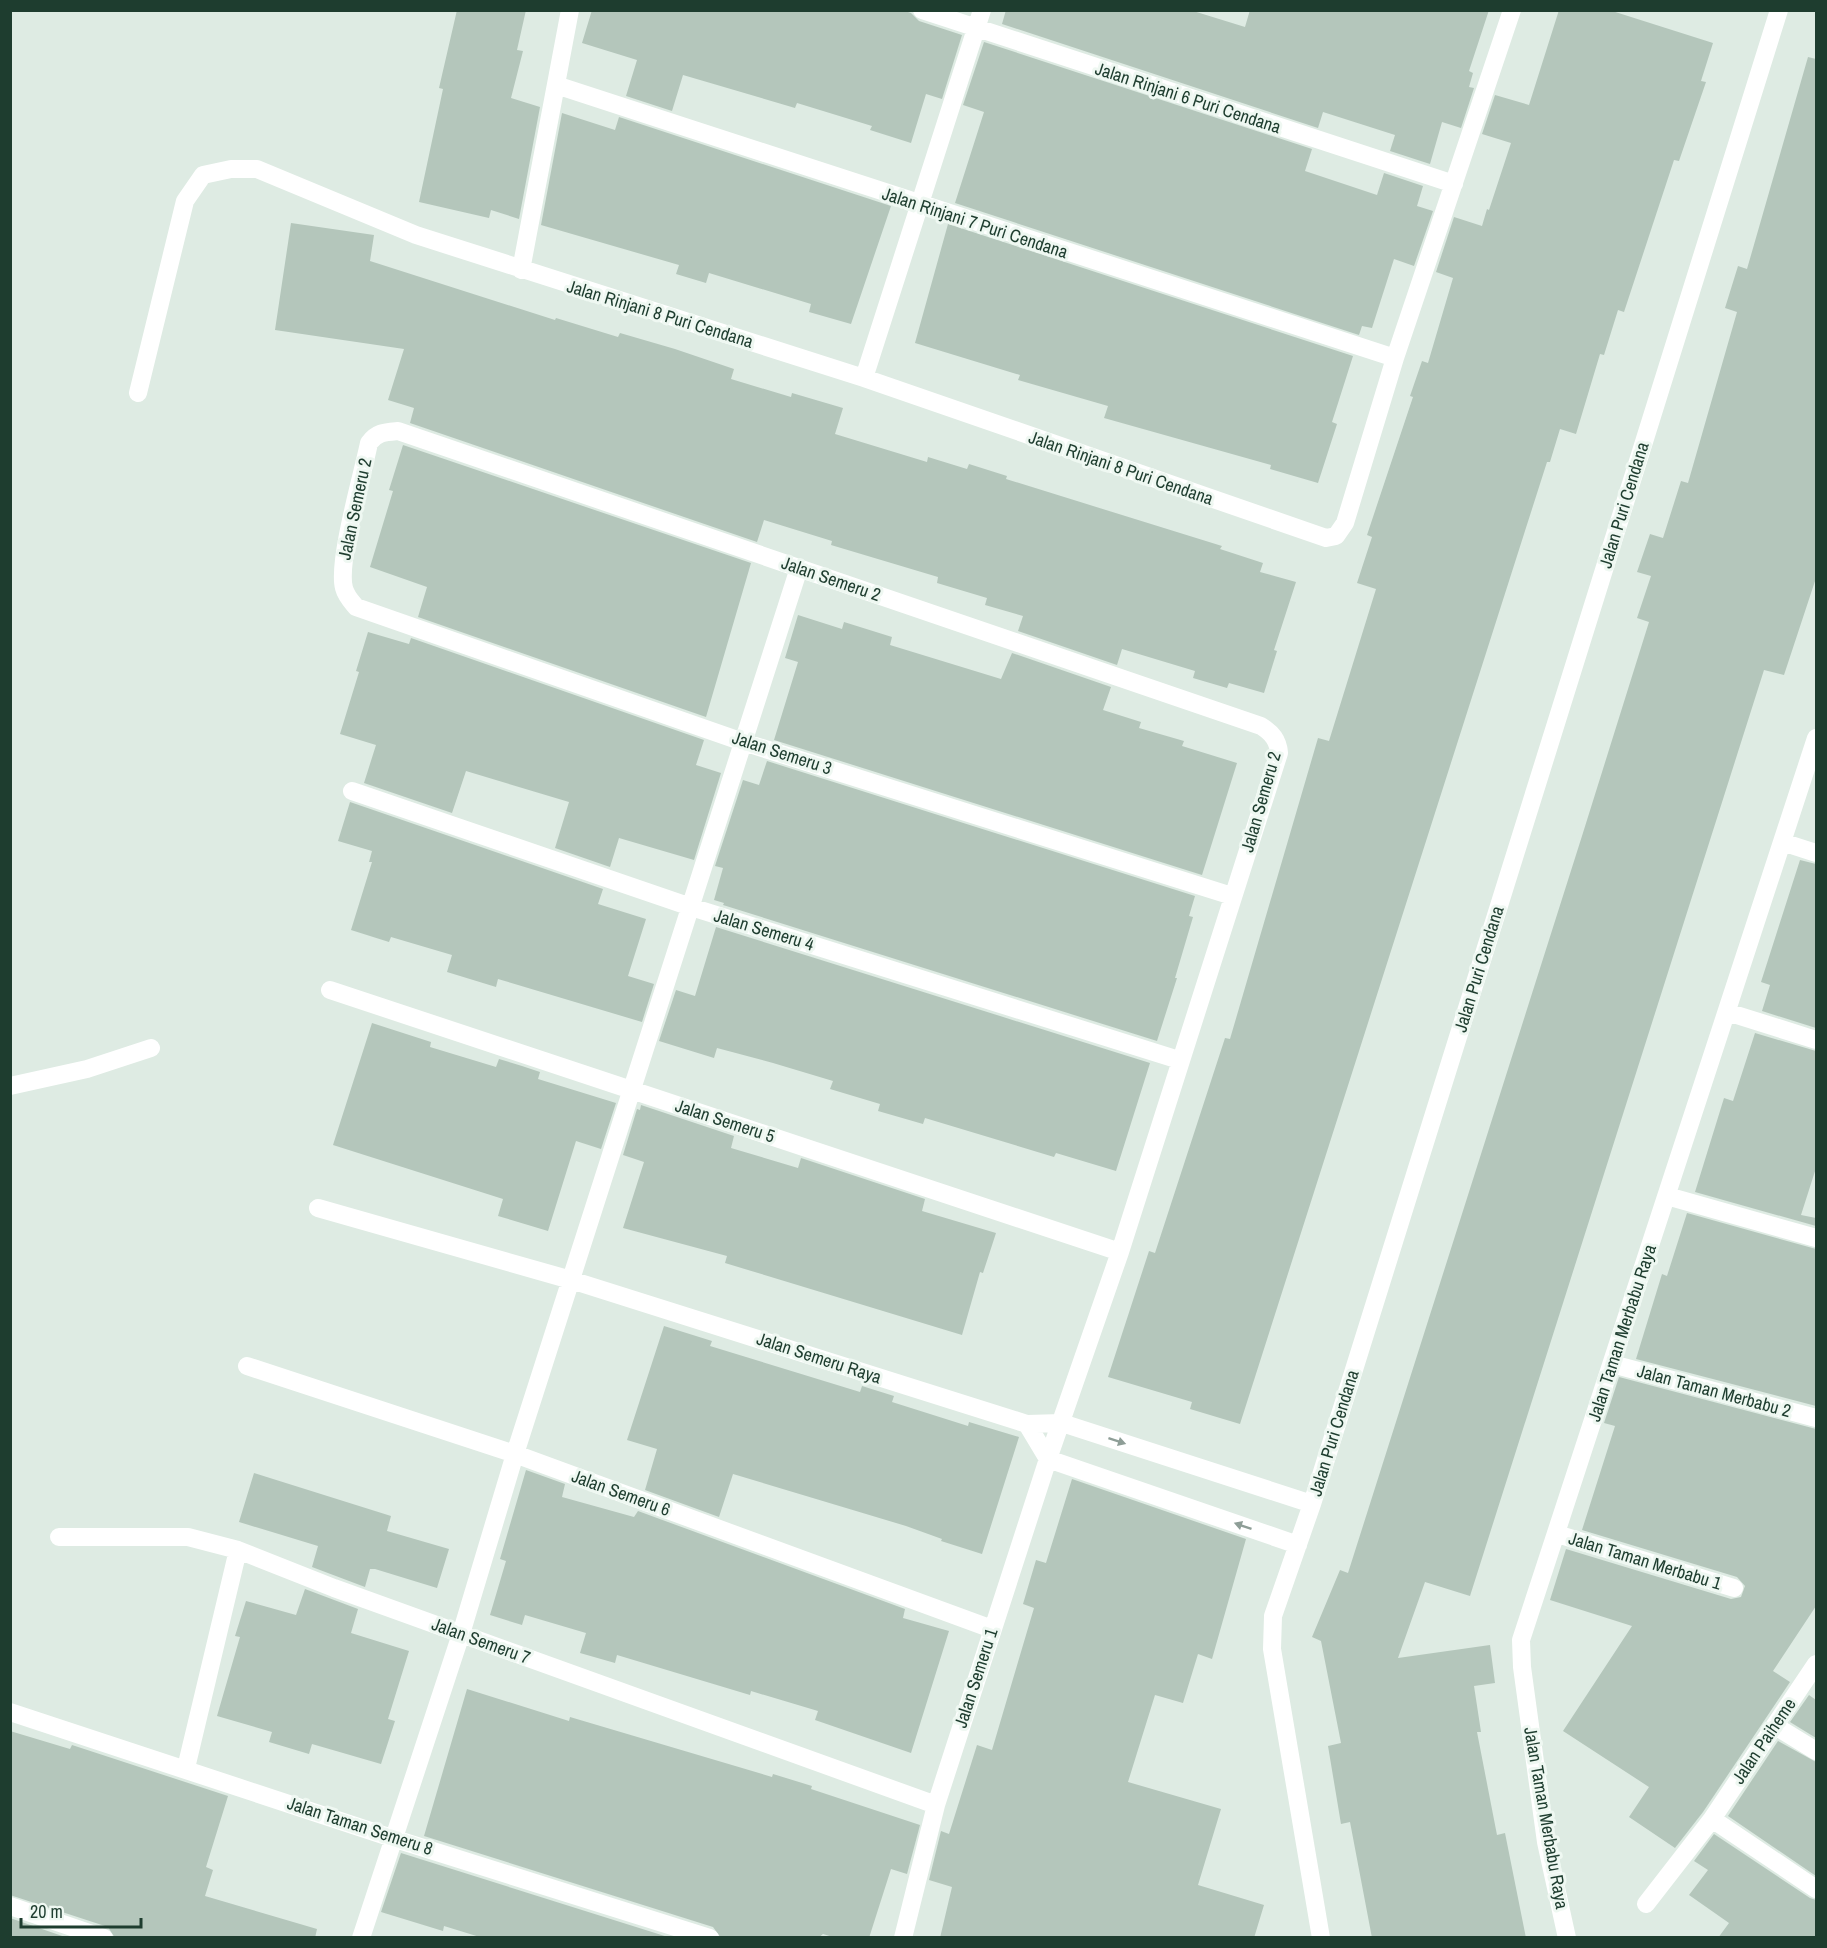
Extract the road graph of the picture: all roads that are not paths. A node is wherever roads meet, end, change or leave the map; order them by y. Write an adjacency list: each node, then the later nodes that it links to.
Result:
1 (570, 10): 7 (street)
2 (922, 10): 6 (street, Jalan Rinjani 6 Puri Cendana)
3 (982, 10): 6 (street)
4 (1779, 10): 42 (street, Jalan Puri Cendana)
5 (1510, 11): 8 (street)
6 (976, 29): 8 (street, Jalan Rinjani 6 Puri Cendana); 9 (street)
7 (556, 85): 9 (street, Jalan Rinjani 7 Puri Cendana); 10 (street)
8 (1454, 184): 11 (street)
9 (920, 206): 11 (street, Jalan Rinjani 7 Puri Cendana); 12 (street)
10 (521, 270): 12 (street, Jalan Rinjani 8 Puri Cendana); 13 (street, Jalan Rinjani 8 Puri Cendana)
11 (1395, 358): 12 (street, Jalan Rinjani 8 Puri Cendana)
12 (864, 378)
13 (138, 393)
14 (799, 568): 15 (street, Jalan Semeru 2); 17 (street); 21 (street, Jalan Semeru 2)
15 (344, 589): 17 (street, Jalan Semeru 3)
16 (1816, 738): 19 (street, Jalan Taman Merbabu Raya)
17 (743, 742): 21 (street, Jalan Semeru 3); 22 (street)
18 (352, 791): 22 (street, Jalan Semeru 4)
19 (1782, 842): 20 (street); 24 (street, Jalan Taman Merbabu Raya)
20 (1816, 854)
21 (1232, 896): 27 (street, Jalan Semeru 2)
22 (691, 907): 27 (street, Jalan Semeru 4); 29 (street)
23 (330, 990): 29 (street, Jalan Semeru 5)
24 (1727, 1012): 25 (street); 30 (street, Jalan Taman Merbabu Raya)
25 (1816, 1040)
26 (151, 1048): 28 (street)
27 (1179, 1060): 33 (street, Jalan Semeru 2)
28 (10, 1086)
29 (632, 1090): 33 (street, Jalan Semeru 5); 34 (street)
30 (1667, 1196): 32 (street); 35 (street, Jalan Taman Merbabu Raya)
31 (318, 1208): 34 (street, Jalan Semeru Raya)
32 (1816, 1238)
33 (1120, 1252): 38 (street, Jalan Semeru 1)
34 (571, 1280): 39 (street, Jalan Semeru Raya); 40 (street)
35 (1612, 1364): 37 (street, Jalan Taman Merbabu 2); 43 (street, Jalan Taman Merbabu Raya)
36 (247, 1366): 40 (street, Jalan Semeru 6)
37 (1816, 1418)
38 (1062, 1423): 39 (street, Jalan Semeru Raya); 41 (street, Jalan Semeru 1); 42 (street, one-way to 42)
39 (1027, 1424): 41 (street)
40 (515, 1454): 48 (street, Jalan Semeru 6); 49 (street)
41 (1048, 1459): 45 (street, one-way to 41); 48 (street, Jalan Semeru 1)
42 (1312, 1504): 45 (street, Jalan Puri Cendana)
43 (1557, 1534): 47 (street, Jalan Taman Merbabu 1); 66 (street, Jalan Taman Merbabu Raya)
44 (59, 1536): 46 (street, Jalan Semeru 7)
45 (1298, 1545): 65 (street, Jalan Puri Cendana)
46 (238, 1550): 49 (street, Jalan Semeru 7); 54 (street)
47 (1734, 1588)
48 (992, 1629): 55 (street, Jalan Semeru 1)
49 (461, 1634): 55 (street, Jalan Semeru 7); 57 (street)
50 (1816, 1664): 52 (street, Jalan Paiheme)
51 (10, 1712): 54 (street, Jalan Taman Semeru 8)
52 (1775, 1726): 53 (street); 56 (street, Jalan Paiheme)
53 (1816, 1751)
54 (186, 1768): 57 (street, Jalan Taman Semeru 8)
55 (936, 1805): 64 (street, Jalan Semeru 1)
56 (1712, 1819): 58 (street); 59 (street, Jalan Paiheme)
57 (392, 1838): 62 (street); 63 (street, Jalan Taman Semeru 8)
58 (1816, 1889)
59 (1646, 1904)
60 (10, 1906): 61 (street)
61 (104, 1938)
62 (360, 1938)
63 (710, 1938)
64 (903, 1938)
65 (1321, 1938)
66 (1567, 1938)

